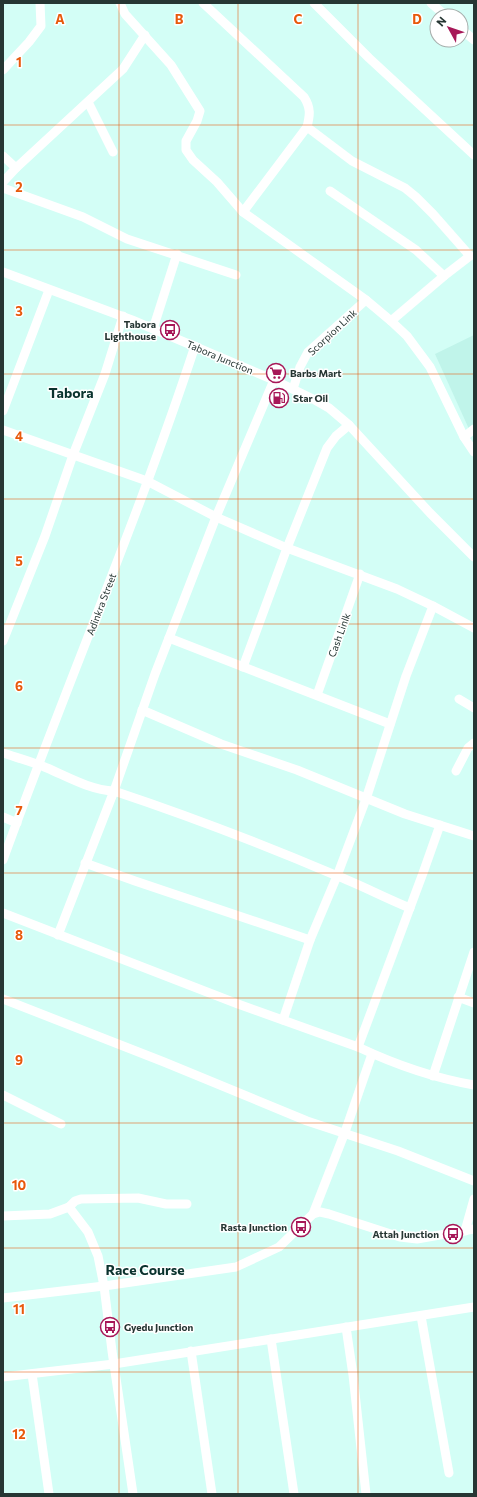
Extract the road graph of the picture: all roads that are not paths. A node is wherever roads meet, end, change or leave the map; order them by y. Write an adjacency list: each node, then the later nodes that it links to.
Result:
1 (40, 3): 6 (street)
2 (120, 3): 5 (street)
3 (203, 3): 8 (street)
4 (314, 3): 10 (street)
5 (145, 35): 7 (street); 16 (street)
6 (3, 70)
7 (88, 102): 9 (street); 12 (street)
8 (307, 127): 16 (street); 18 (street)
9 (113, 152)
10 (474, 155)
11 (3, 156): 12 (street)
12 (16, 168): 13 (street)
13 (3, 182)
14 (3, 188): 17 (street)
15 (330, 191): 21 (street)
16 (243, 212): 23 (street)
17 (177, 254): 20 (street); 26 (street)
18 (473, 257): 21 (street)
19 (3, 272): 22 (street, Tabora Junction)
20 (236, 275)
21 (444, 276): 25 (street)
22 (49, 290): 24 (street, Tabora Junction); 30 (street)
23 (366, 300): 25 (street); 29 (street, Scorpion Link)
24 (123, 316): 26 (street, Tabora Junction); 36 (street)
25 (391, 321): 34 (street)
26 (153, 329): 27 (street, Tabora Junction)
27 (195, 346): 28 (street, Tabora Junction); 37 (street, Adinkra Street)
28 (274, 380): 29 (street, Tabora Junction); 38 (street)
29 (293, 389): 31 (street, Tabora Junction)
30 (3, 410)
31 (349, 425): 39 (street); 40 (street, Tabora Junction)
32 (474, 429): 34 (street)
33 (3, 430): 36 (street)
34 (464, 437): 35 (street)
35 (474, 452)
36 (73, 455): 37 (street); 45 (street)
37 (147, 481): 38 (street); 54 (street, Adinkra Street)
38 (216, 517): 39 (street); 44 (street)
39 (287, 548): 41 (street); 46 (street)
40 (474, 556)
41 (360, 574): 42 (street); 47 (street, Cash Linlk)
42 (432, 606): 43 (street); 51 (street)
43 (474, 628)
44 (169, 638): 46 (street); 50 (street)
45 (3, 640)
46 (243, 667): 47 (street)
47 (317, 695): 51 (street)
48 (459, 699): 49 (street)
49 (474, 708)
50 (142, 710): 56 (street); 57 (street)
51 (390, 724): 57 (street)
52 (474, 744): 55 (street)
53 (3, 753): 54 (street)
54 (38, 764): 56 (street); 59 (street, Adinkra Street)
55 (456, 771)
56 (114, 791): 63 (street); 64 (street)
57 (366, 799): 60 (street); 64 (street)
58 (3, 817): 59 (street)
59 (17, 824): 62 (street, Adinkra Street)
60 (440, 825): 61 (street); 65 (street)
61 (474, 836)
62 (3, 860)
63 (85, 863): 67 (street); 68 (street)
64 (337, 876): 65 (street); 68 (street)
65 (410, 908): 74 (street)
66 (3, 913): 67 (street)
67 (58, 935): 73 (street)
68 (310, 940): 73 (street)
69 (474, 952): 70 (street)
70 (458, 997): 72 (street); 76 (street)
71 (3, 999): 80 (street)
72 (474, 1003)
73 (283, 1020): 74 (street)
74 (358, 1047): 75 (street)
75 (372, 1054): 76 (street); 80 (street)
76 (433, 1076): 77 (street)
77 (474, 1085)
78 (3, 1095): 79 (street)
79 (61, 1124)
80 (345, 1132): 81 (street); 85 (street)
81 (474, 1181)
82 (474, 1199): 87 (street)
83 (187, 1204): 84 (street)
84 (69, 1207): 86 (street); 88 (street)
85 (313, 1214): 87 (street); 88 (street)
86 (3, 1216)
87 (469, 1230)
88 (104, 1286): 89 (street); 95 (street)
89 (3, 1298)
90 (474, 1307): 91 (street)
91 (421, 1316): 92 (street); 98 (street)
92 (346, 1327): 93 (street); 103 (street)
93 (271, 1340): 94 (street); 102 (street)
94 (191, 1351): 95 (street); 101 (street)
95 (114, 1364): 96 (street); 100 (street)
96 (32, 1374): 97 (street); 99 (street)
97 (3, 1377)
98 (449, 1472)
99 (49, 1494)
100 (134, 1494)
101 (212, 1494)
102 (294, 1494)
103 (366, 1494)

